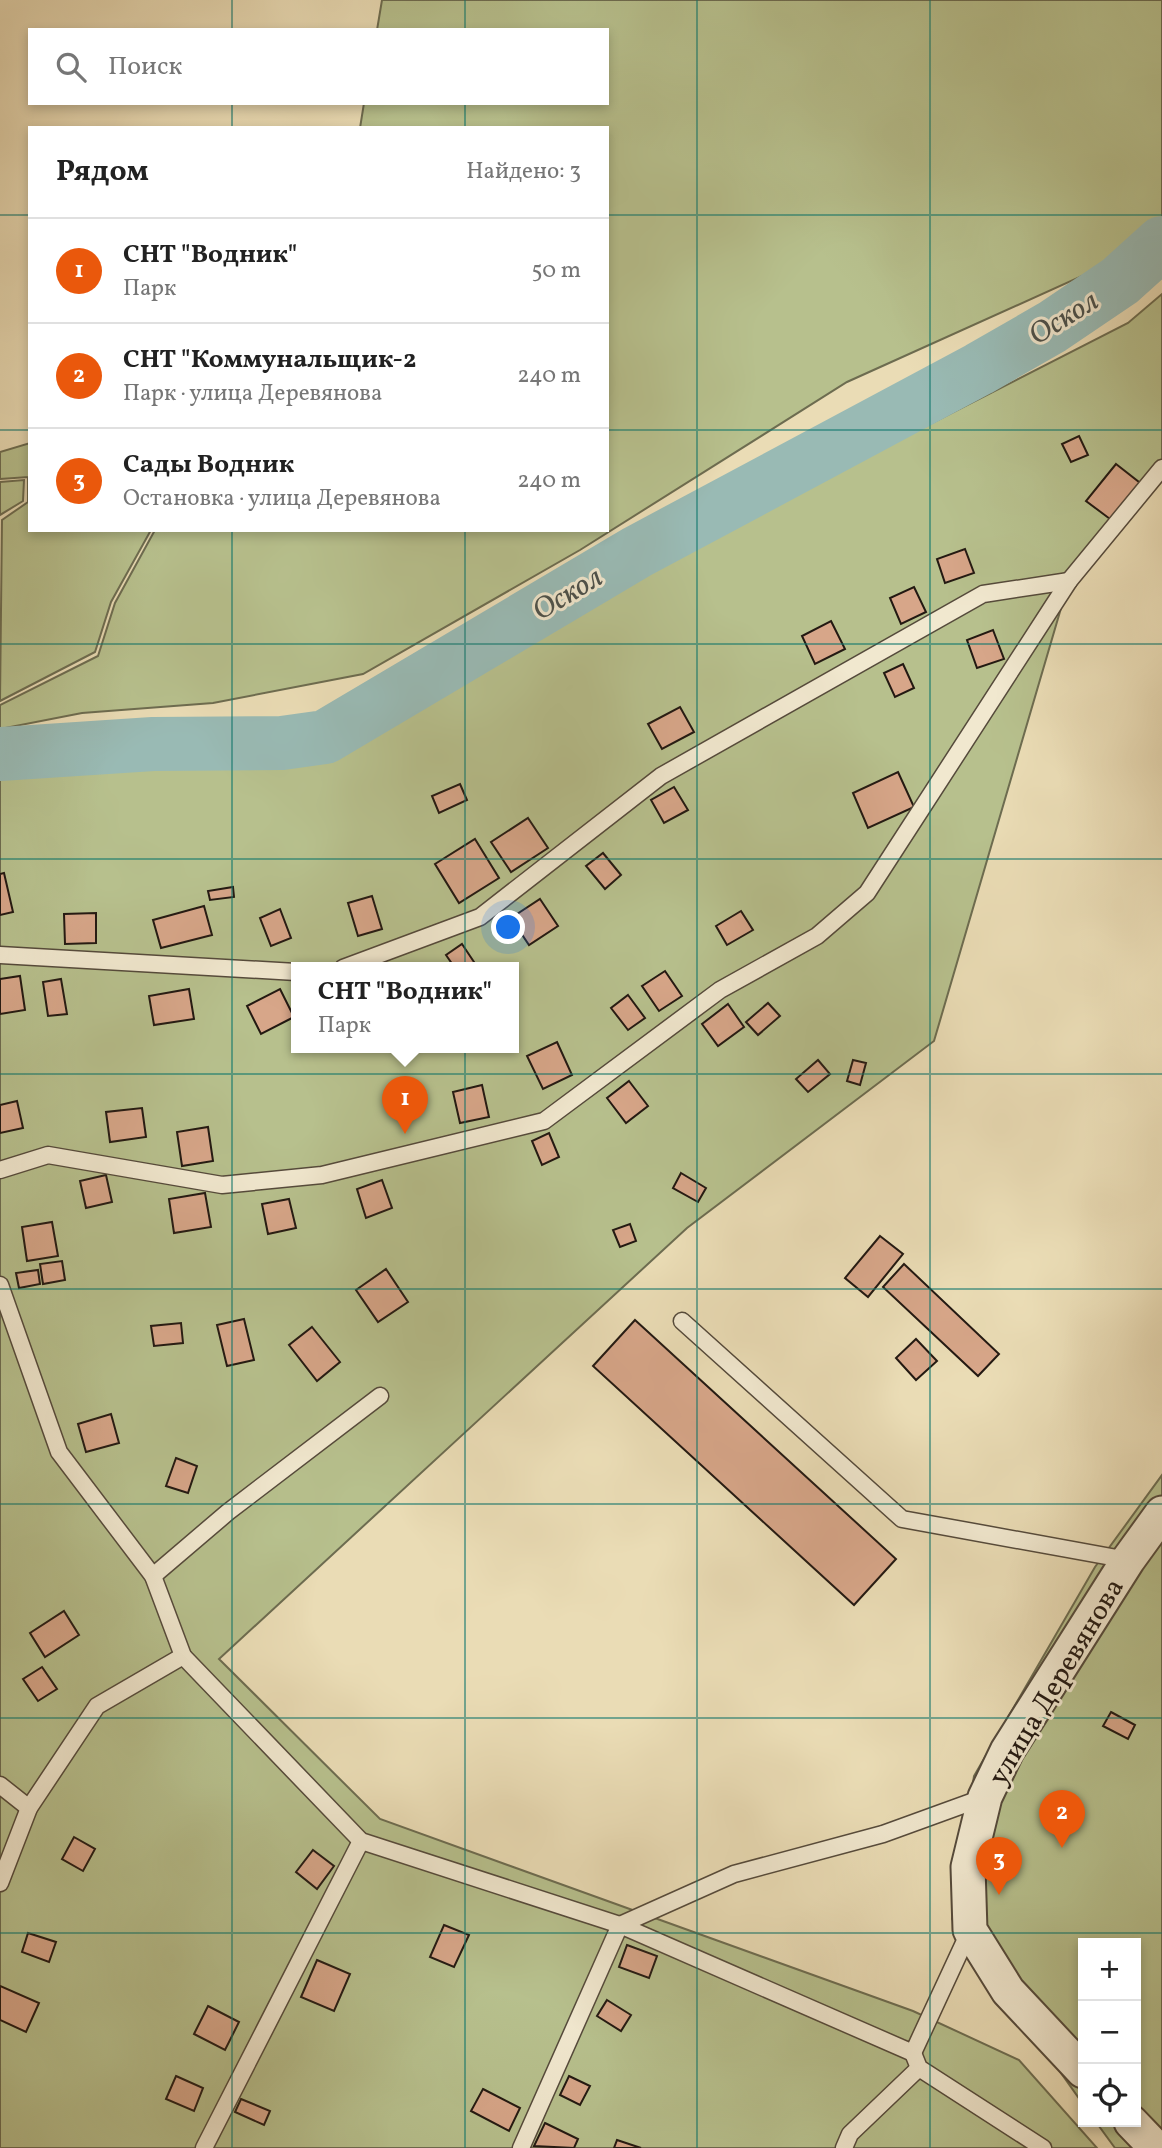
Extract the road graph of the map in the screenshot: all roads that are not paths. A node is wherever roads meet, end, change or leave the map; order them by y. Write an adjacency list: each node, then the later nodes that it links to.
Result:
1 (1162, 468): 2 (lane)
2 (1069, 581): 4 (lane); 6 (lane)
3 (0, 955): 5 (lane)
4 (359, 962)
5 (291, 972)
6 (0, 1170)
7 (0, 1284): 12 (lane)
8 (682, 1321): 11 (lane)
9 (380, 1396): 12 (lane)
10 (1162, 1513): 11 (street, улица Деревянова)
11 (1128, 1560): 15 (street, улица Деревянова)
12 (153, 1576): 13 (lane)
13 (183, 1656): 16 (lane); 17 (lane)
14 (0, 1785): 16 (lane)
15 (985, 1797): 19 (lane); 20 (street, улица Деревянова)
16 (29, 1808): 18 (lane)
17 (361, 1841): 19 (lane); 24 (lane)
18 (0, 1883)
19 (620, 1924): 21 (lane); 25 (lane)
20 (970, 1930): 21 (lane); 22 (street)
21 (916, 2060): 26 (lane); 27 (lane)
22 (1078, 2066)
23 (1136, 2127): 28 (street)
24 (204, 2148)
25 (521, 2148)
26 (844, 2148)
27 (1043, 2148)
28 (1156, 2148)

